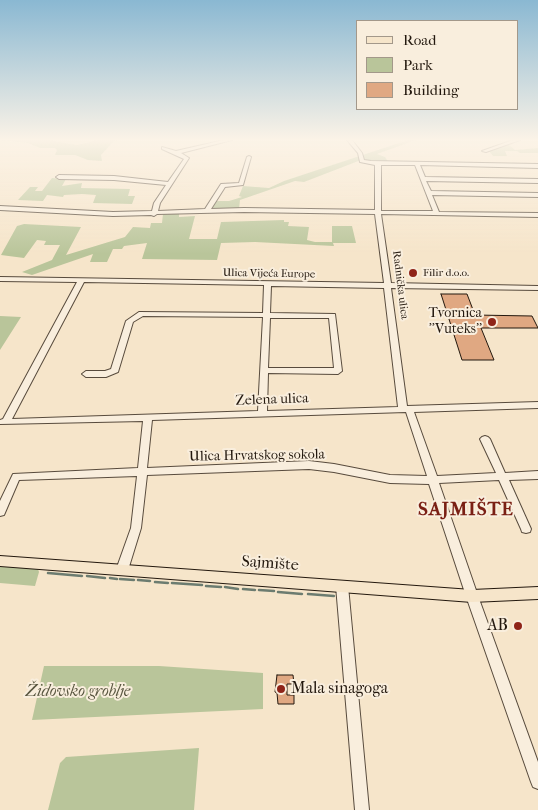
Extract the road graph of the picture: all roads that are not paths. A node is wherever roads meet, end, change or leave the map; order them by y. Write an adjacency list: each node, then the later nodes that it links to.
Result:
1 (103, 178): 7 (street)
2 (173, 178): 7 (street)
3 (243, 178): 11 (street)
4 (378, 178): 12 (street, Radnička ulica)
5 (423, 179): 6 (street); 8 (street)
6 (538, 181)
7 (169, 184): 14 (street)
8 (430, 193): 9 (street); 13 (street)
9 (538, 195)
10 (0, 208): 14 (street)
11 (206, 212): 12 (street); 14 (street)
12 (378, 212): 13 (street); 19 (street, Radnička ulica)
13 (437, 213): 15 (street)
14 (154, 214)
15 (538, 215)
16 (0, 279): 17 (street, Ulica Vijeća Europe)
17 (82, 281): 18 (street, Ulica Vijeća Europe); 28 (street)
18 (268, 284): 19 (street, Ulica Vijeća Europe); 21 (street)
19 (387, 286): 20 (street, Ulica Vijeća Europe); 25 (street, Radnička ulica)
20 (538, 288)
21 (267, 315): 22 (street); 22 (street); 23 (street)
22 (263, 370): 26 (street)
23 (86, 374)
24 (538, 405): 25 (street, Zelena ulica)
25 (406, 409): 26 (street, Zelena ulica); 33 (street, Radnička ulica)
26 (262, 414): 27 (street, Zelena ulica)
27 (148, 418): 28 (street, Zelena ulica); 30 (street)
28 (3, 422)
29 (485, 439): 32 (street)
30 (140, 473): 33 (street, Ulica Hrvatskog sokola); 34 (street, Ulica Hrvatskog sokola); 37 (street)
31 (538, 475): 32 (street, Ulica Hrvatskog sokola)
32 (502, 476): 33 (street, Ulica Hrvatskog sokola); 35 (street)
33 (433, 480): 40 (street, Radnička ulica)
34 (0, 512)
35 (526, 529)
36 (0, 561): 37 (main road, Sajmište)
37 (122, 570): 38 (main road, Sajmište)
38 (342, 586): 40 (main road, Sajmište); 42 (street)
39 (538, 593): 40 (main road, Sajmište)
40 (472, 596): 41 (street, Radnička ulica)
41 (538, 782)
42 (362, 810)

